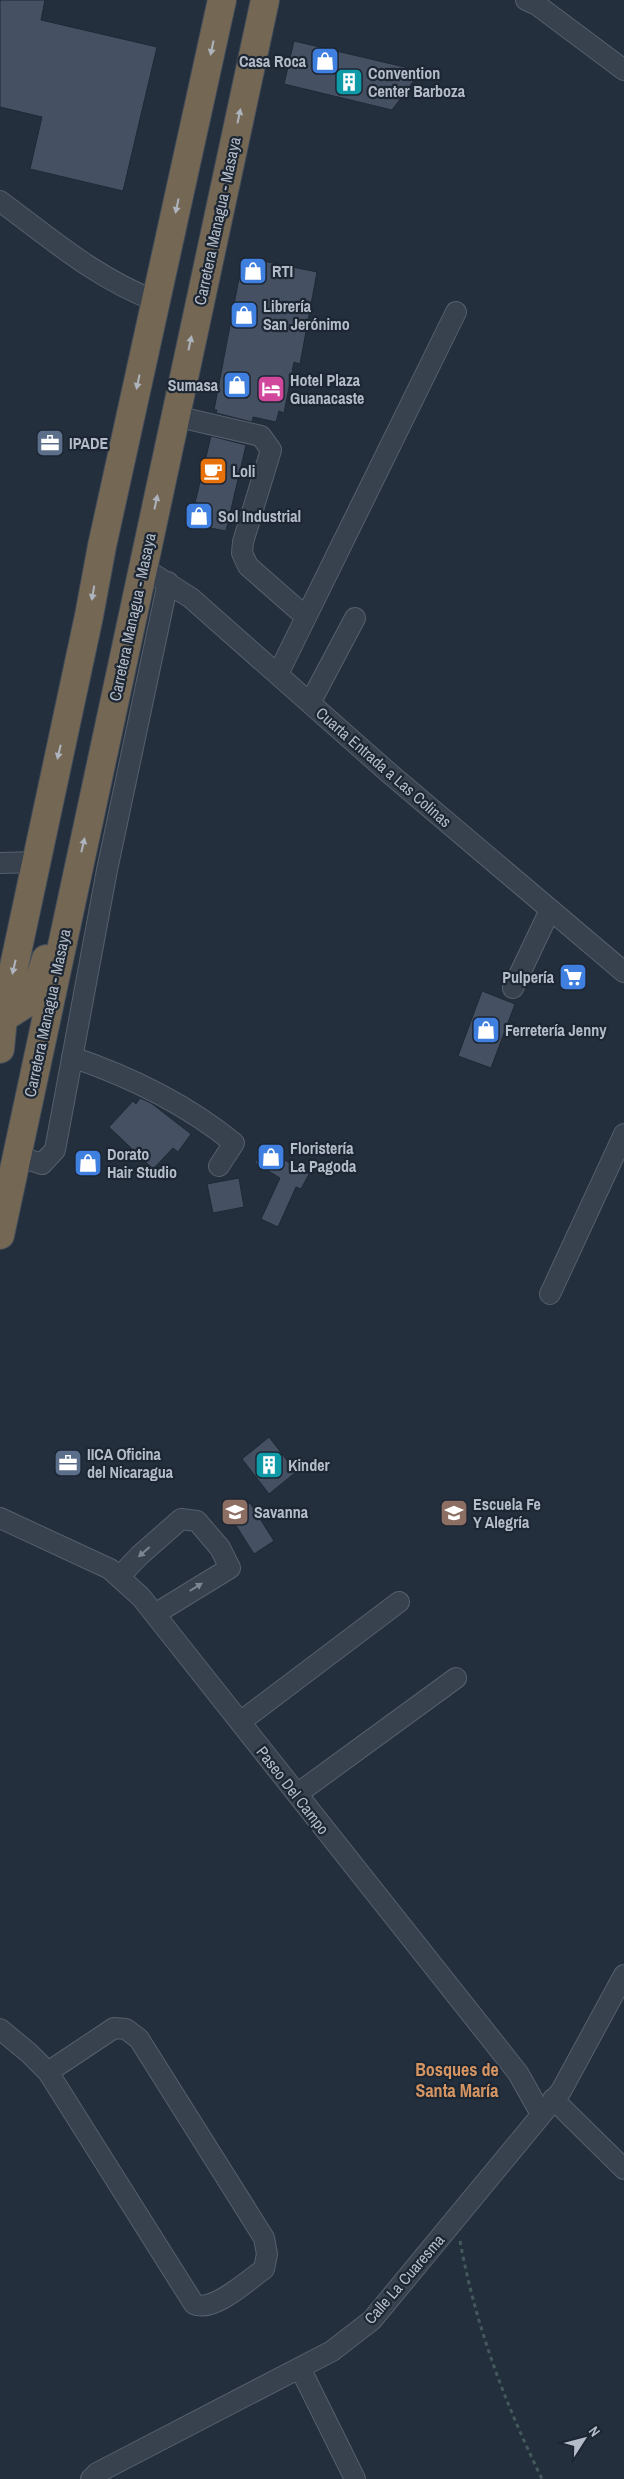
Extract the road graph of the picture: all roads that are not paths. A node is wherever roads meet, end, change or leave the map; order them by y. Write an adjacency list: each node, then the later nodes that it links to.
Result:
1 (222, 0): 6 (highway, one-way to 6)
2 (264, 0): 8 (highway, Carretera Managua - Masaya, one-way to 2)
3 (526, 0): 4 (street)
4 (624, 70)
5 (0, 201): 6 (street)
6 (156, 301): 15 (highway, one-way to 15)
7 (456, 312): 11 (street)
8 (175, 416): 9 (highway, Carretera Managua - Masaya, one-way to 8); 11 (street)
9 (142, 567): 10 (street, Cuarta Entrada a Las Colinas); 17 (highway, Carretera Managua - Masaya, one-way to 9)
10 (168, 582): 13 (street, Cuarta Entrada a Las Colinas); 25 (street)
11 (306, 617): 13 (street)
12 (355, 618): 14 (street)
13 (278, 674): 14 (street, Cuarta Entrada a Las Colinas)
14 (310, 703): 19 (street, Cuarta Entrada a Las Colinas)
15 (36, 862): 16 (street); 18 (highway)
16 (0, 863)
17 (74, 881): 23 (highway); 27 (highway, Carretera Managua - Masaya)
18 (29, 902): 20 (highway); 23 (highway, one-way to 23)
19 (550, 910): 21 (street, Cuarta Entrada a Las Colinas); 22 (street)
20 (0, 946)
21 (624, 972)
22 (513, 988)
23 (1, 1017): 24 (highway); 27 (highway)
24 (0, 1049)
25 (72, 1057): 27 (street); 28 (street)
26 (624, 1134): 30 (street)
27 (17, 1154): 29 (highway, Carretera Managua - Masaya)
28 (219, 1166)
29 (0, 1235)
30 (550, 1294)
31 (0, 1518): 32 (street, Paseo Del Campo)
32 (119, 1577): 34 (street, Paseo Del Campo); 34 (street, one-way to 32)
33 (398, 1602): 36 (street)
34 (155, 1614): 36 (street, Paseo Del Campo)
35 (456, 1678): 37 (street)
36 (240, 1722): 37 (street, Paseo Del Campo)
37 (297, 1794): 41 (street, Paseo Del Campo)
38 (624, 1975): 41 (street, Calle La Cuaresma)
39 (0, 2029): 40 (street)
40 (48, 2072): 40 (street)
41 (547, 2107): 42 (street, Paseo Del Campo); 43 (street, Calle La Cuaresma)
42 (624, 2169)
43 (300, 2368): 44 (street, Calle La Cuaresma); 45 (street)
44 (91, 2479)
45 (355, 2479)

